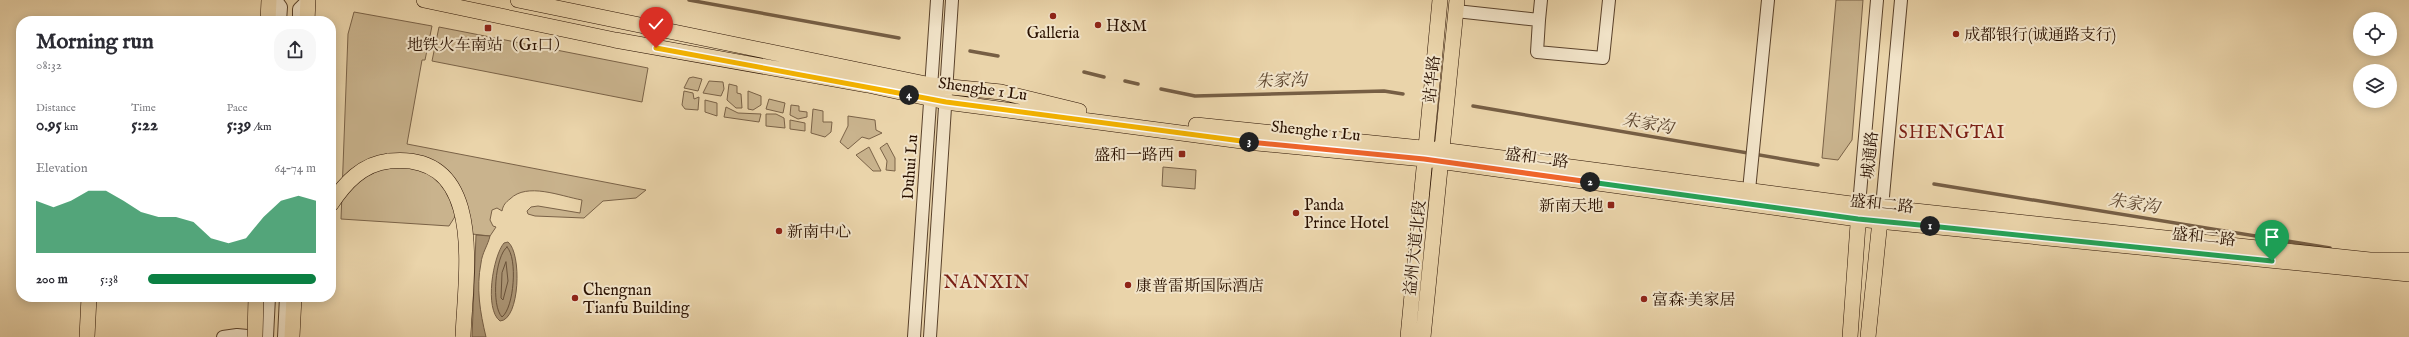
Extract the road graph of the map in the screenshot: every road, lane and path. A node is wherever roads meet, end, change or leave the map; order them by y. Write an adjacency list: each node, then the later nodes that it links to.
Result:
1 (269, 0): 15 (main road)
2 (276, 0): 16 (street)
3 (308, 0): 17 (street); 18 (main road)
4 (424, 0): 21 (main road, Shenghe 1 Lu)
5 (518, 0): 21 (main road, Shenghe 1 Lu)
6 (937, 0): 21 (street, Duhui Lu)
7 (952, 0): 20 (street, Duhui Lu)
8 (1440, 0): 23 (main road, 站华路)
9 (1541, 0): 19 (street)
10 (1609, 0): 19 (street)
11 (1768, 0): 25 (street)
12 (1877, 0): 27 (street, 城通路)
13 (1901, 0): 28 (street, 城通路)
14 (1456, 6): 19 (street); 24 (main road, 站华路)
15 (268, 16)
16 (280, 16)
17 (299, 16)
18 (307, 16)
19 (1539, 20)
20 (947, 87): 21 (main road, Shenghe 1 Lu); 22 (street, Duhui Lu); 23 (main road, Shenghe 1 Lu)
21 (930, 92): 22 (main road, Shenghe 1 Lu); 44 (street, Duhui Lu)
22 (946, 102): 23 (main road, Shenghe 1 Lu); 45 (street, Duhui Lu)
23 (1424, 154): 24 (main road); 46 (main road, 益州大道北段)
24 (1441, 156): 25 (main road); 27 (main road, 盛和二路); 47 (main road, 益州大道北段)
25 (1750, 190): 27 (main road)
26 (336, 198): 43 (main road, bridge)
27 (1859, 212): 28 (main road, 盛和二路); 48 (main road, 城通路)
28 (1881, 214): 29 (main road); 30 (main road, 盛和二路); 49 (main road, 城通路)
29 (2409, 260)
30 (2409, 274)
31 (89, 302): 36 (main road)
32 (258, 302): 38 (main road, bridge)
33 (259, 302): 40 (street)
34 (293, 302): 41 (street)
35 (293, 302): 42 (main road)
36 (87, 337)
37 (223, 337): 39 (street)
38 (255, 337)
39 (258, 337)
40 (267, 337)
41 (284, 337)
42 (292, 337)
43 (463, 337)
44 (914, 337)
45 (930, 337)
46 (1408, 337)
47 (1423, 337)
48 (1850, 337)
49 (1868, 337)

